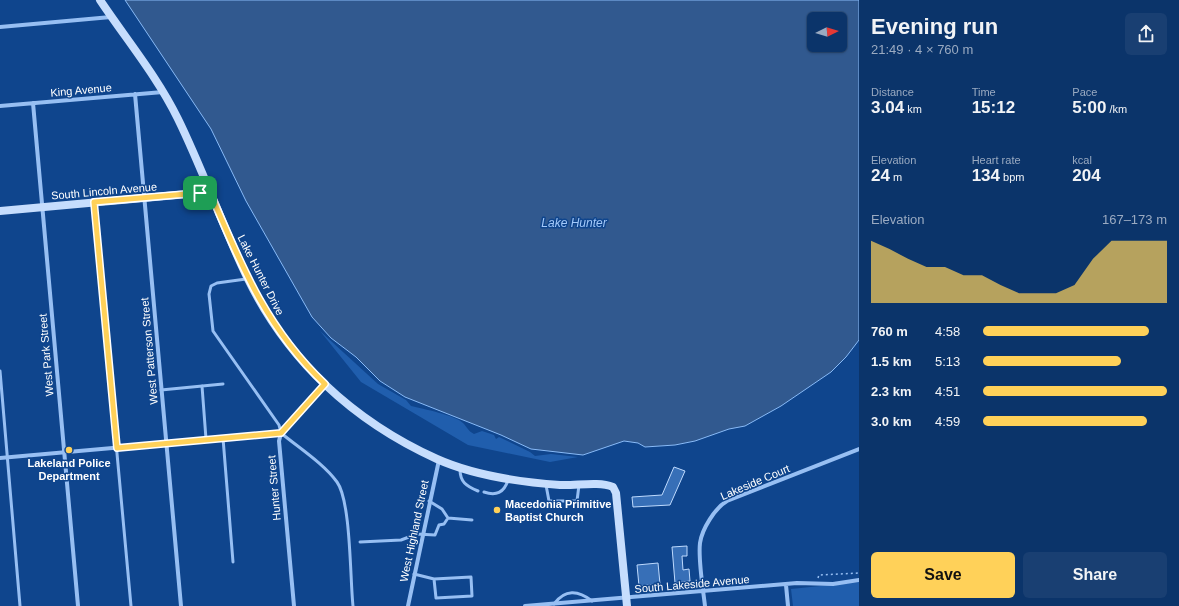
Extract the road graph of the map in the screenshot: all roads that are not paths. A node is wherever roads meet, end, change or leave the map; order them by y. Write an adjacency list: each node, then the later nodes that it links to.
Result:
1 (100, 0): 2 (street, Lake Hunter Drive)
2 (111, 17): 3 (street); 4 (street, Lake Hunter Drive)
3 (0, 27)
4 (163, 92): 5 (street, King Avenue); 8 (street, Lake Hunter Drive)
5 (135, 94): 6 (street, King Avenue); 9 (street, West Patterson Street)
6 (33, 103): 7 (street, King Avenue); 11 (street, West Park Street)
7 (0, 106)
8 (210, 192): 9 (street, South Lincoln Avenue); 13 (street, Lake Hunter Drive)
9 (145, 198): 10 (street, South Lincoln Avenue); 18 (street, West Patterson Street)
10 (94, 202): 11 (street, South Lincoln Avenue); 23 (lane)
11 (42, 207): 12 (street, South Lincoln Avenue); 25 (street, West Park Street)
12 (0, 211)
13 (248, 279): 16 (street, Lake Hunter Drive); 19 (lane)
14 (0, 371): 27 (lane)
15 (223, 384): 17 (lane)
16 (325, 384): 19 (street); 28 (street, Lake Hunter Drive)
17 (202, 386): 18 (lane); 21 (lane)
18 (162, 390): 22 (street, West Patterson Street)
19 (281, 433): 20 (street); 55 (street, Hunter Street); 56 (lane)
20 (223, 438): 21 (street); 42 (lane)
21 (206, 439): 22 (street)
22 (166, 444): 23 (street); 54 (street, West Patterson Street)
23 (117, 448): 25 (street); 53 (lane)
24 (859, 449): 47 (street, Lakeside Court)
25 (63, 452): 27 (street); 52 (street, West Park Street)
26 (0, 458): 27 (street)
27 (8, 458): 51 (lane)
28 (438, 460): 29 (street, Lake Hunter Drive); 35 (street, West Highland Street)
29 (460, 468): 30 (street, Lake Hunter Drive); 33 (lane)
30 (509, 480): 31 (street, Lake Hunter Drive); 34 (lane)
31 (546, 484): 32 (street, Lake Hunter Drive); 36 (lane)
32 (579, 485): 37 (lane); 49 (street, Lake Hunter Drive)
33 (478, 491)
34 (484, 492)
35 (429, 501): 38 (lane); 40 (street, West Highland Street)
36 (564, 501)
37 (571, 501)
38 (448, 518): 39 (lane); 40 (lane)
39 (472, 520)
40 (422, 534): 41 (lane); 43 (street, West Highland Street)
41 (360, 542)
42 (233, 562)
43 (414, 574): 44 (lane); 57 (street, West Highland Street)
44 (434, 579): 44 (lane)
45 (859, 580): 46 (street, South Lakeside Avenue)
46 (786, 585): 47 (street, South Lakeside Avenue); 60 (street)
47 (704, 592): 49 (street, South Lakeside Avenue); 59 (street, Lakeside Court)
48 (592, 601): 49 (street, South Lakeside Avenue); 50 (street, South Lakeside Avenue); 50 (lane)
49 (626, 602)
50 (554, 604): 58 (street, South Lakeside Avenue)
51 (20, 606)
52 (78, 606)
53 (131, 606)
54 (181, 606)
55 (294, 606)
56 (353, 606)
57 (408, 606)
58 (526, 606)
59 (705, 606)
60 (788, 606)

